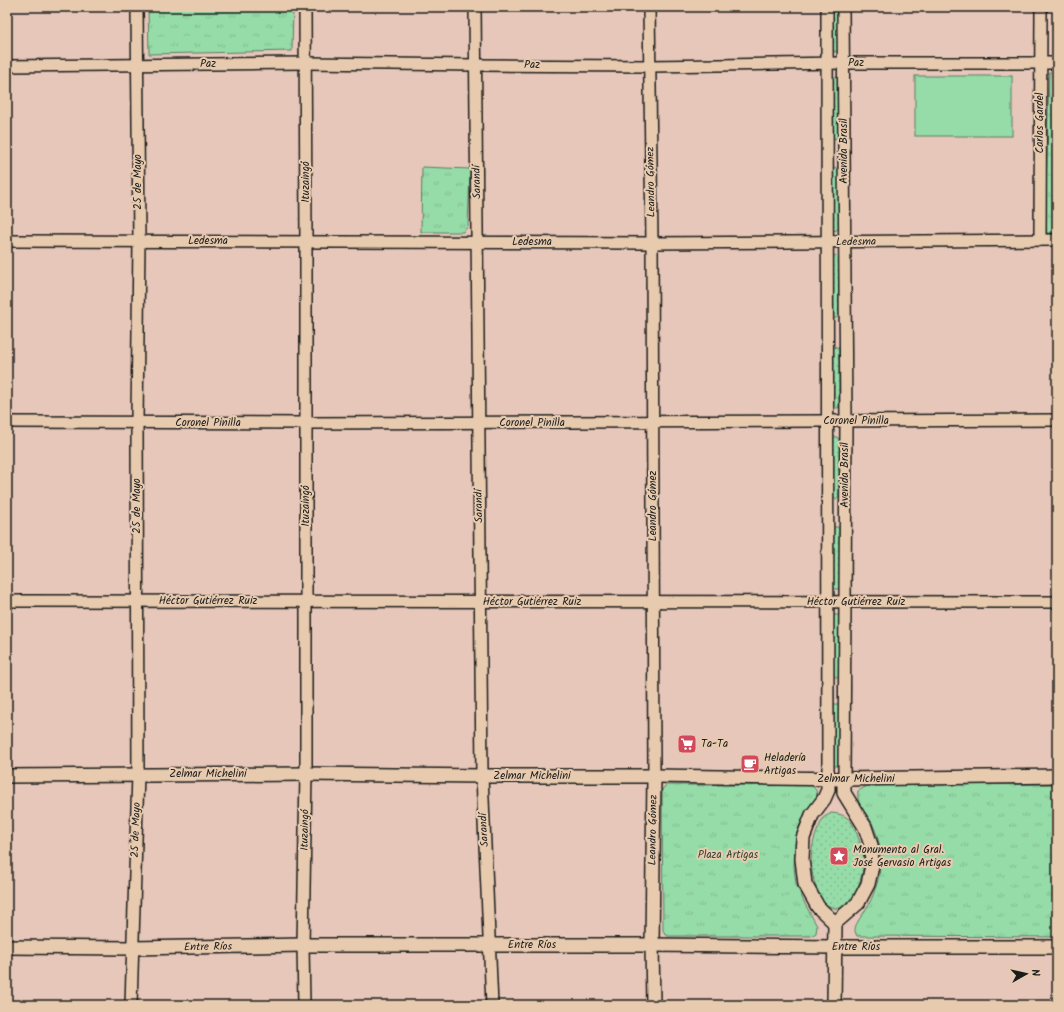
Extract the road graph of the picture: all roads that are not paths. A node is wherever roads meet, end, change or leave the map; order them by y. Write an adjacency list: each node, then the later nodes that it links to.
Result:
1 (138, 7): 12 (street, 25 de Mayo)
2 (305, 7): 8 (street, Ituzaingó)
3 (475, 7): 14 (street, Sarandí)
4 (649, 7): 16 (street, Leandro Gómez)
5 (827, 7): 13 (street, Avenida Brasil)
6 (843, 7): 9 (street, Avenida Brasil)
7 (1040, 7): 10 (street, Carlos Gardel)
8 (306, 63): 12 (street, Paz); 14 (street, Paz); 21 (street, Ituzaingó)
9 (844, 63): 10 (street, Paz); 13 (street, Paz); 24 (street, Avenida Brasil)
10 (1040, 63): 11 (street, Paz); 17 (street, Carlos Gardel)
11 (1057, 63)
12 (137, 64): 15 (street, Paz); 20 (street, 25 de Mayo)
13 (827, 64): 16 (street, Paz); 23 (street, Avenida Brasil)
14 (475, 65): 16 (street, Paz); 22 (street, Sarandí)
15 (7, 66)
16 (650, 66): 25 (street, Leandro Gómez)
17 (1040, 240): 18 (street, Ledesma); 24 (street, Ledesma)
18 (1057, 240)
19 (7, 241): 20 (street, Ledesma)
20 (139, 241): 21 (street, Ledesma); 30 (street, 25 de Mayo)
21 (306, 242): 22 (street, Ledesma); 32 (street, Ituzaingó)
22 (477, 242): 25 (street, Ledesma); 33 (street, Sarandí)
23 (827, 242): 24 (street, Ledesma); 25 (street, Ledesma); 27 (street, Avenida Brasil)
24 (845, 242): 28 (street, Avenida Brasil)
25 (652, 243): 31 (street, Leandro Gómez)
26 (1057, 420): 28 (street, Coronel Pinilla)
27 (827, 421): 28 (street, Coronel Pinilla); 31 (street, Coronel Pinilla); 39 (street, Avenida Brasil)
28 (846, 421): 40 (street, Avenida Brasil)
29 (7, 422): 30 (street, Coronel Pinilla)
30 (137, 422): 32 (street, Coronel Pinilla); 34 (street, 25 de Mayo)
31 (652, 422): 33 (street, Coronel Pinilla); 38 (street, Leandro Gómez)
32 (306, 423): 33 (street, Coronel Pinilla); 36 (street, Ituzaingó)
33 (478, 423): 37 (street, Sarandí)
34 (137, 600): 35 (street, Héctor Gutiérrez Ruiz); 36 (street, Héctor Gutiérrez Ruiz); 42 (street, 25 de Mayo)
35 (7, 601)
36 (306, 601): 37 (street, Héctor Gutiérrez Ruiz); 43 (street, Ituzaingó)
37 (480, 602): 38 (street, Héctor Gutiérrez Ruiz); 45 (street, Sarandí)
38 (653, 602): 39 (street, Héctor Gutiérrez Ruiz); 46 (street, Leandro Gómez)
39 (827, 602): 40 (street, Héctor Gutiérrez Ruiz); 48 (street, Avenida Brasil)
40 (845, 602): 41 (street, Héctor Gutiérrez Ruiz); 49 (street, Avenida Brasil)
41 (1057, 602)
42 (138, 774): 43 (street, Zelmar Michelini); 44 (street, Zelmar Michelini); 57 (street, 25 de Mayo)
43 (306, 774): 45 (street, Zelmar Michelini); 52 (street, Ituzaingó)
44 (7, 776)
45 (482, 776): 46 (street, Zelmar Michelini); 53 (street, Sarandí)
46 (654, 776): 48 (street, Zelmar Michelini); 51 (street, Leandro Gómez)
47 (1057, 776): 49 (street, Zelmar Michelini)
48 (828, 779): 49 (street, Zelmar Michelini); 50 (street, Avenida Brasil)
49 (844, 779): 50 (street, Avenida Brasil)
50 (835, 923): 55 (street)
51 (652, 945): 53 (street, Entre Ríos); 55 (street, Entre Ríos); 61 (street, Leandro Gómez)
52 (304, 946): 53 (street, Entre Ríos); 57 (street, Entre Ríos); 59 (street, Ituzaingó)
53 (490, 946): 60 (street, Sarandí)
54 (7, 947): 57 (street, Entre Ríos)
55 (835, 947): 56 (street, Entre Ríos); 62 (street)
56 (1057, 947)
57 (132, 948): 58 (street, 25 de Mayo)
58 (131, 1005)
59 (304, 1005)
60 (492, 1005)
61 (653, 1005)
62 (834, 1005)

